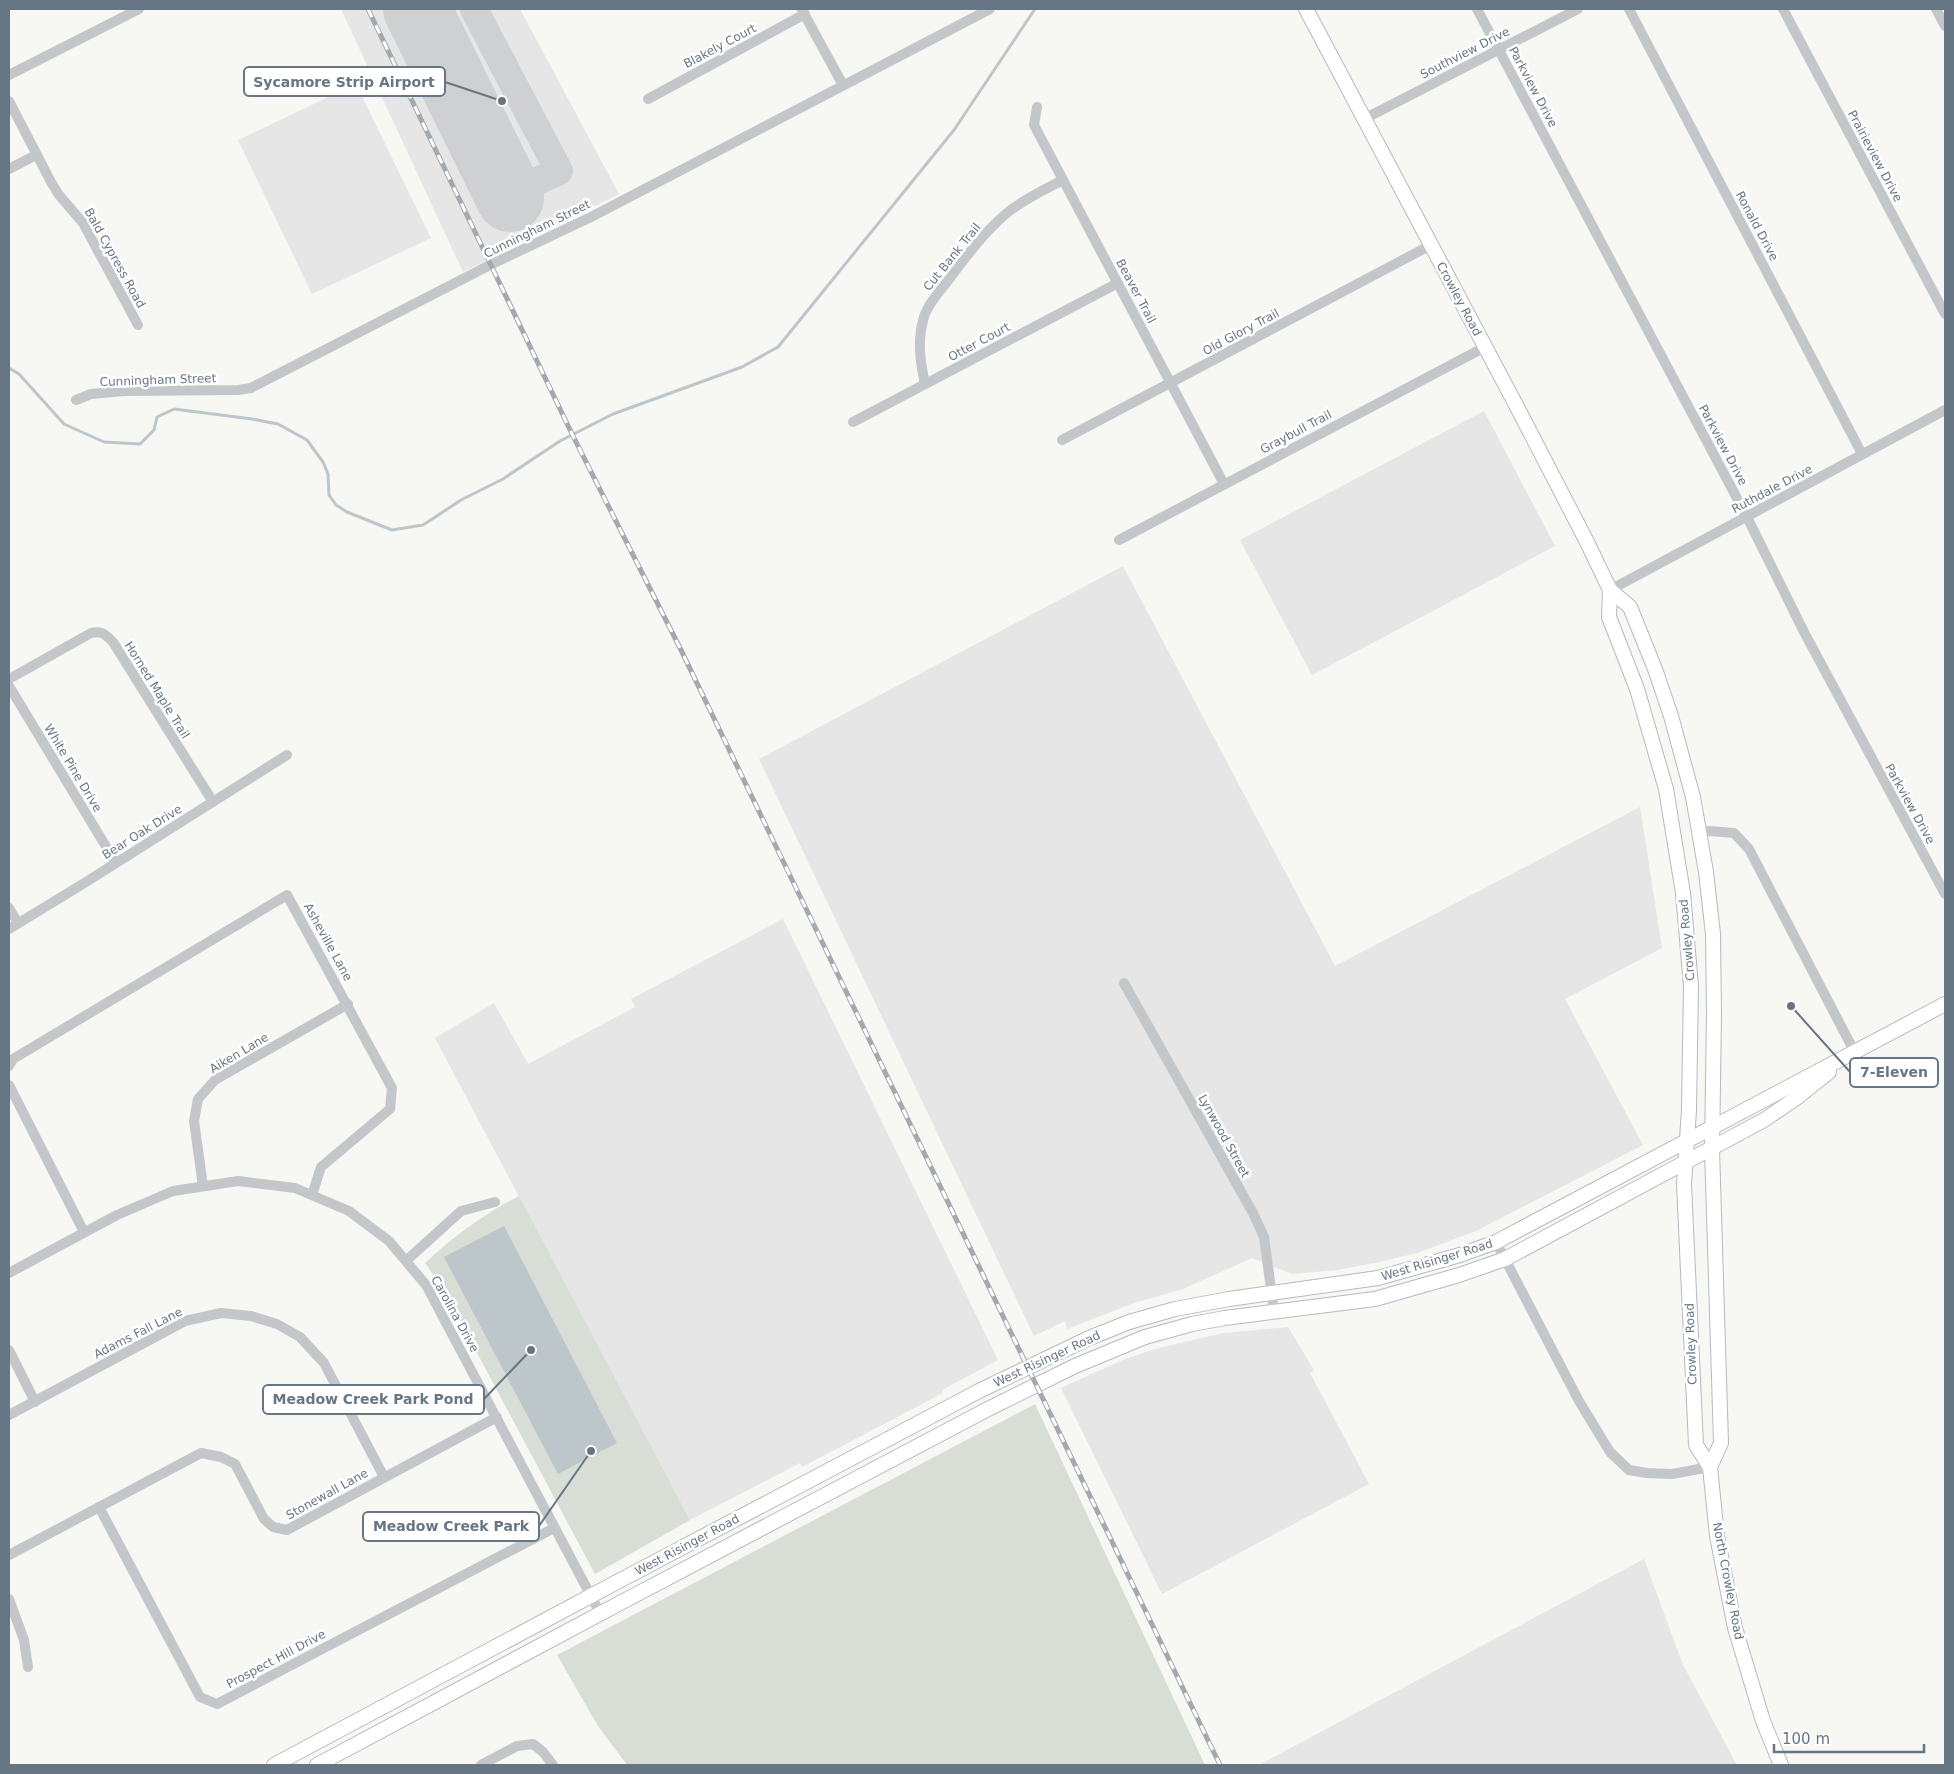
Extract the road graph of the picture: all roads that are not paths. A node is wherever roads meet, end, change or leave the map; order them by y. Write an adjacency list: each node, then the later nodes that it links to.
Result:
1 (140, 9): 12 (street)
2 (990, 9): 13 (street, Cunningham Street)
3 (1306, 9): 17 (main road, Crowley Road)
4 (1477, 9): 11 (street, Parkview Drive)
5 (1578, 9): 11 (street, Southview Drive)
6 (1629, 9): 32 (street, Ronald Drive)
7 (1783, 9): 23 (street, Prairieview Drive)
8 (1936, 9): 10 (street)
9 (803, 12): 13 (street); 14 (street, Blakely Court)
10 (1945, 26)
11 (1499, 50): 17 (street, Southview Drive); 34 (street, Parkview Drive)
12 (9, 75)
13 (843, 85): 28 (street, Cunningham Street)
14 (648, 99)
15 (9, 102): 18 (street, Bald Cypress Road)
16 (1036, 107): 20 (street, Beaver Trail)
17 (1364, 119): 21 (main road, Crowley Road)
18 (36, 155): 19 (street); 24 (street, Bald Cypress Road)
19 (9, 169)
20 (1063, 180): 22 (street, Beaver Trail); 27 (street, Cut Bank Trail)
21 (1431, 246): 25 (main road, Crowley Road); 26 (street, Old Glory Trail)
22 (1118, 284): 26 (street, Beaver Trail); 27 (street, Otter Court)
23 (1945, 314)
24 (138, 325)
25 (1485, 348): 33 (street, Graybull Trail); 36 (main road, Crowley Road)
26 (1170, 383): 31 (street, Old Glory Trail); 33 (street, Beaver Trail)
27 (925, 384): 30 (street, Otter Court)
28 (76, 400)
29 (1945, 410): 32 (street, Ruthdale Drive)
30 (853, 422)
31 (1062, 440)
32 (1862, 454): 34 (street, Ruthdale Drive)
33 (1224, 484): 35 (street, Graybull Trail)
34 (1747, 516): 36 (street, Ruthdale Drive); 43 (street, Parkview Drive)
35 (1119, 540)
36 (1610, 590): 41 (main road, Crowley Road); 53 (main road, Crowley Road)
37 (9, 679): 40 (street, Horned Maple Trail)
38 (9, 686): 42 (street, White Pine Drive)
39 (288, 755): 40 (street, Bear Oak Drive)
40 (213, 802): 42 (street, Bear Oak Drive)
41 (1699, 832): 49 (street); 52 (main road, Crowley Road)
42 (116, 863): 45 (street, Bear Oak Drive)
43 (1945, 894)
44 (9, 908): 45 (street)
45 (13, 926)
46 (1124, 983): 64 (street, Lynwood Street)
47 (348, 1004): 50 (street, Asheville Lane); 56 (street, Aiken Lane); 57 (street, Asheville Lane)
48 (1945, 1004): 49 (main road, West Risinger Road)
49 (1854, 1051): 52 (main road, West Risinger Road); 54 (main road, West Risinger Road)
50 (9, 1066)
51 (9, 1085): 59 (street)
52 (1713, 1128): 53 (main road, West Risinger Road); 54 (main road, Crowley Road)
53 (1686, 1142): 55 (main road, Crowley Road); 60 (main road, West Risinger Road)
54 (1712, 1149): 55 (main road, West Risinger Road); 70 (main road, Crowley Road)
55 (1684, 1163): 61 (main road, West Risinger Road); 70 (main road, Crowley Road)
56 (203, 1186): 57 (street, Carolina Drive); 59 (street, Carolina Drive)
57 (312, 1195): 62 (street, Carolina Drive)
58 (495, 1202): 62 (street)
59 (84, 1232): 63 (street, Carolina Drive)
60 (1496, 1242): 61 (street); 64 (main road, West Risinger Road)
61 (1505, 1259): 65 (main road, West Risinger Road); 70 (street)
62 (406, 1260): 69 (street, Carolina Drive)
63 (9, 1272)
64 (1271, 1293): 65 (street, Lynwood Street); 72 (main road, West Risinger Road)
65 (1274, 1311): 76 (main road, West Risinger Road)
66 (9, 1350): 67 (street)
67 (35, 1402): 68 (street, Adams Fall Lane); 71 (street, Adams Fall Lane)
68 (9, 1415)
69 (497, 1417): 71 (street, Stonewall Lane); 74 (street, Carolina Drive)
70 (1710, 1467): 85 (main road, North Crowley Road)
71 (384, 1477): 73 (street, Stonewall Lane)
72 (781, 1495): 76 (main road); 77 (main road, West Risinger Road)
73 (100, 1507): 74 (street, Prospect Hill Drive); 75 (street, Stonewall Lane)
74 (554, 1528): 77 (street, Carolina Drive)
75 (9, 1555)
76 (706, 1558): 79 (main road, West Risinger Road)
77 (591, 1595): 79 (street, Carolina Drive); 81 (main road, West Risinger Road)
78 (9, 1599): 80 (street)
79 (600, 1613): 82 (main road, West Risinger Road)
80 (28, 1667)
81 (274, 1765)
82 (317, 1765)
83 (481, 1765): 84 (street)
84 (553, 1765)
85 (1780, 1765)

